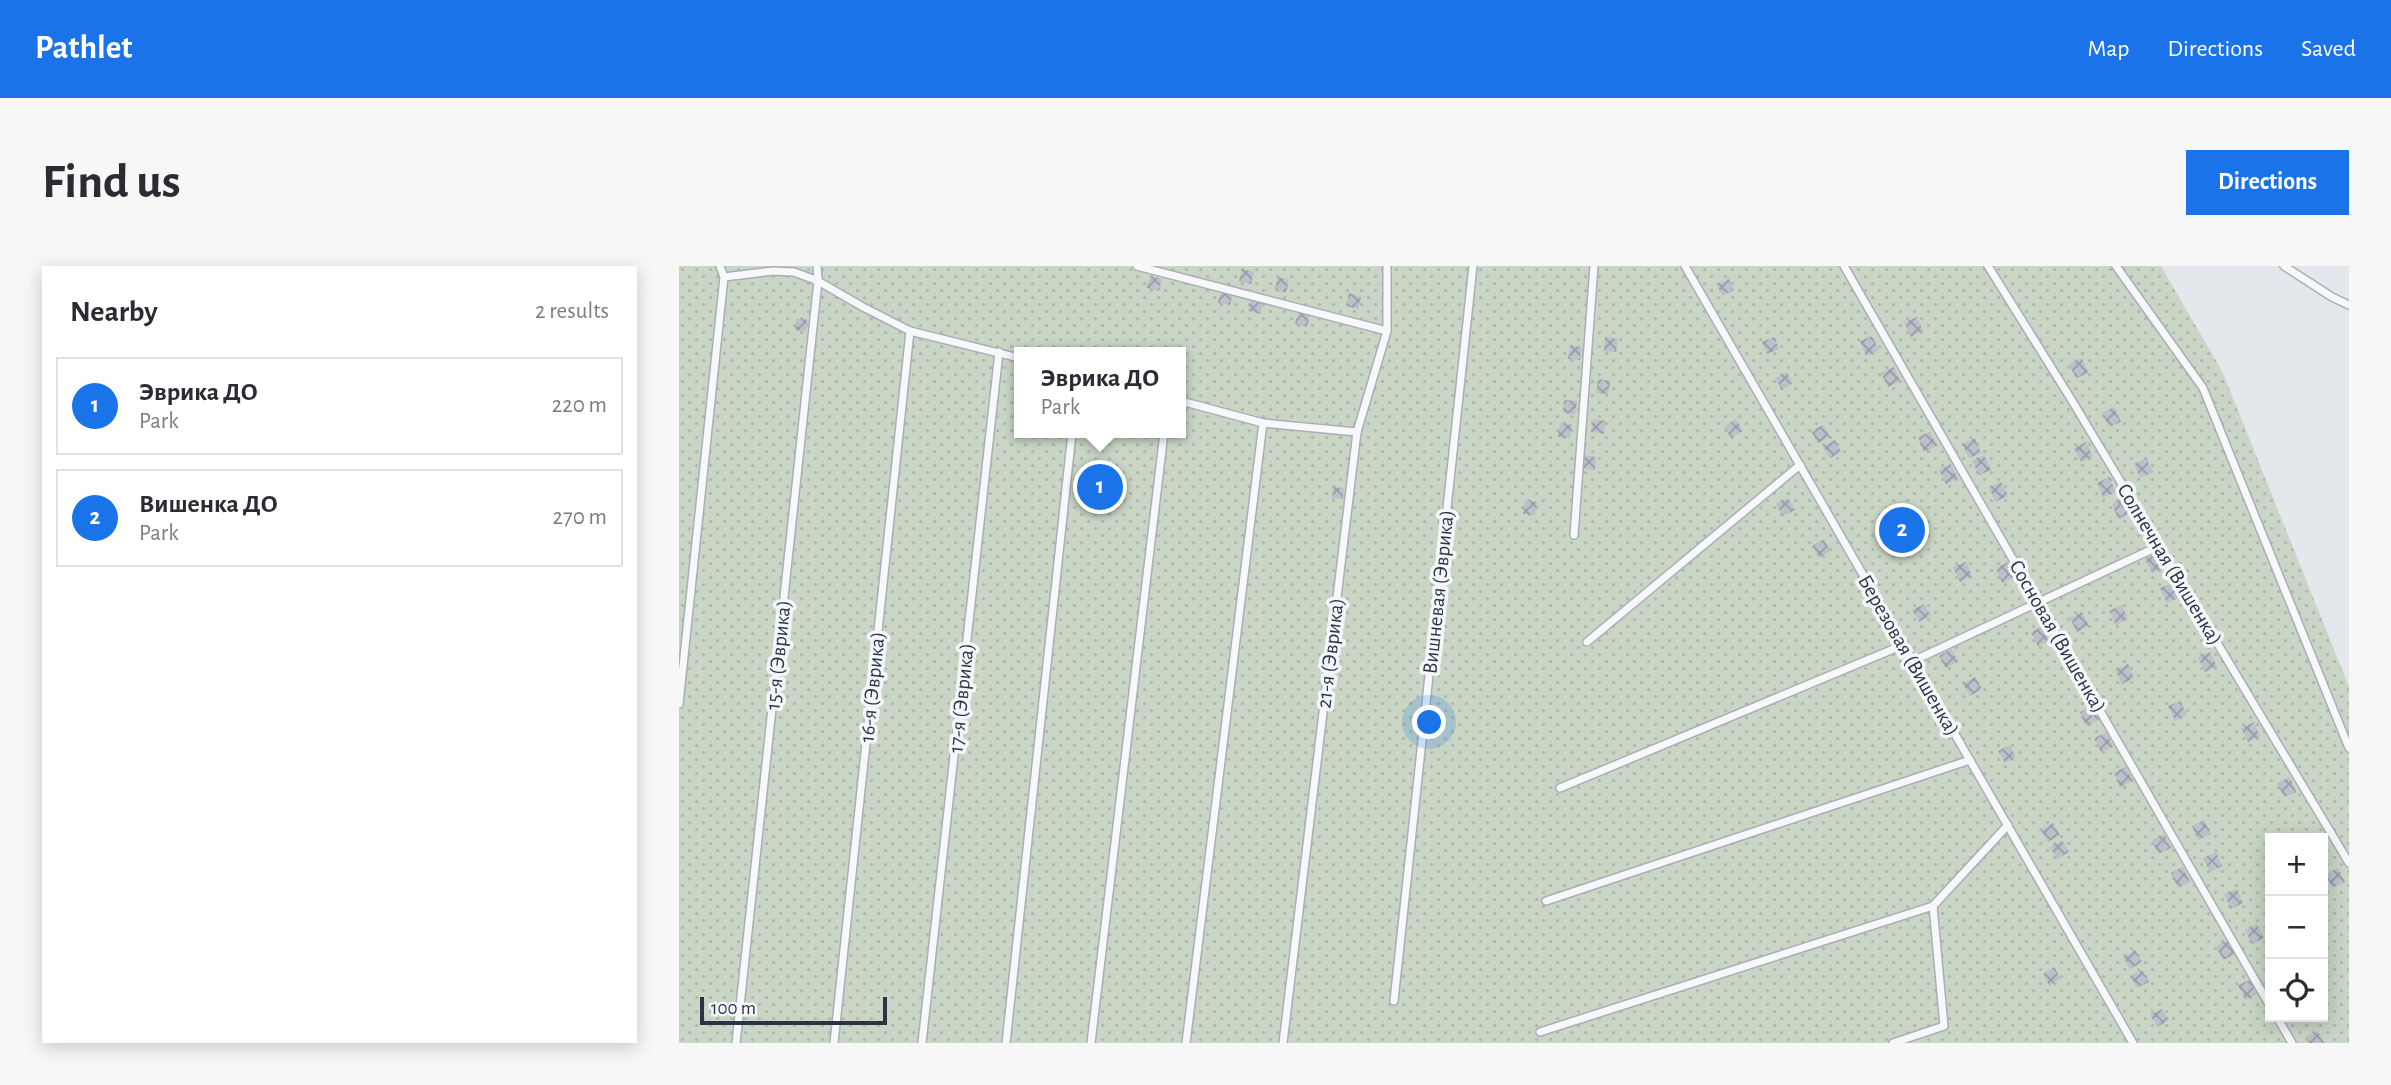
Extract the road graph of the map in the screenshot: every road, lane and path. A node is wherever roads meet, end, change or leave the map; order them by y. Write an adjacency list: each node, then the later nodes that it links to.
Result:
1 (720, 266): 12 (lane)
2 (817, 266): 13 (lane, 15-я (Эврика))
3 (1137, 266): 16 (lane)
4 (1387, 266): 16 (lane, 21-я (Эврика))
5 (1473, 266): 40 (lane, Вишневая (Эврика))
6 (1594, 266): 25 (lane)
7 (1685, 266): 24 (lane, Березовая (Вишенка))
8 (1844, 266): 27 (lane, Сосновая (Вишенка))
9 (1987, 266): 26 (lane, Солнечная (Вишенка))
10 (2116, 266): 32 (lane)
11 (2284, 266): 14 (lane)
12 (724, 277): 13 (lane); 31 (lane)
13 (818, 281): 15 (lane); 43 (lane, 15-я (Эврика))
14 (2349, 305)
15 (910, 331): 17 (lane); 44 (lane, 16-я (Эврика))
16 (1387, 331): 21 (lane, 21-я (Эврика))
17 (999, 352): 18 (lane); 45 (lane, 17-я (Эврика))
18 (1014, 356)
19 (1186, 402): 20 (lane)
20 (1263, 423): 21 (lane); 48 (lane)
21 (1357, 432): 49 (lane, 21-я (Эврика))
22 (1071, 438): 46 (lane)
23 (1163, 438): 47 (lane)
24 (1800, 465): 28 (lane); 29 (lane, Березовая (Вишенка))
25 (1574, 535)
26 (2159, 546): 27 (lane); 36 (lane, Солнечная (Вишенка))
27 (2039, 602): 30 (lane); 39 (lane, Сосновая (Вишенка))
28 (1587, 642)
29 (1903, 645): 30 (lane, Березовая (Вишенка)); 34 (lane)
30 (1913, 661): 33 (lane, Березовая (Вишенка))
31 (679, 704)
32 (2349, 748)
33 (1970, 760): 35 (lane, Березовая (Вишенка)); 37 (lane)
34 (1560, 788)
35 (2008, 825): 38 (lane); 51 (lane, Березовая (Вишенка))
36 (2349, 863)
37 (1546, 901)
38 (1933, 906): 42 (lane); 50 (lane)
39 (2265, 997)
40 (1394, 1001)
41 (2280, 1022): 52 (lane)
42 (1540, 1032)
43 (736, 1043)
44 (834, 1043)
45 (922, 1043)
46 (1006, 1043)
47 (1091, 1043)
48 (1186, 1043)
49 (1283, 1043)
50 (1893, 1043)
51 (2133, 1043)
52 (2292, 1043)

